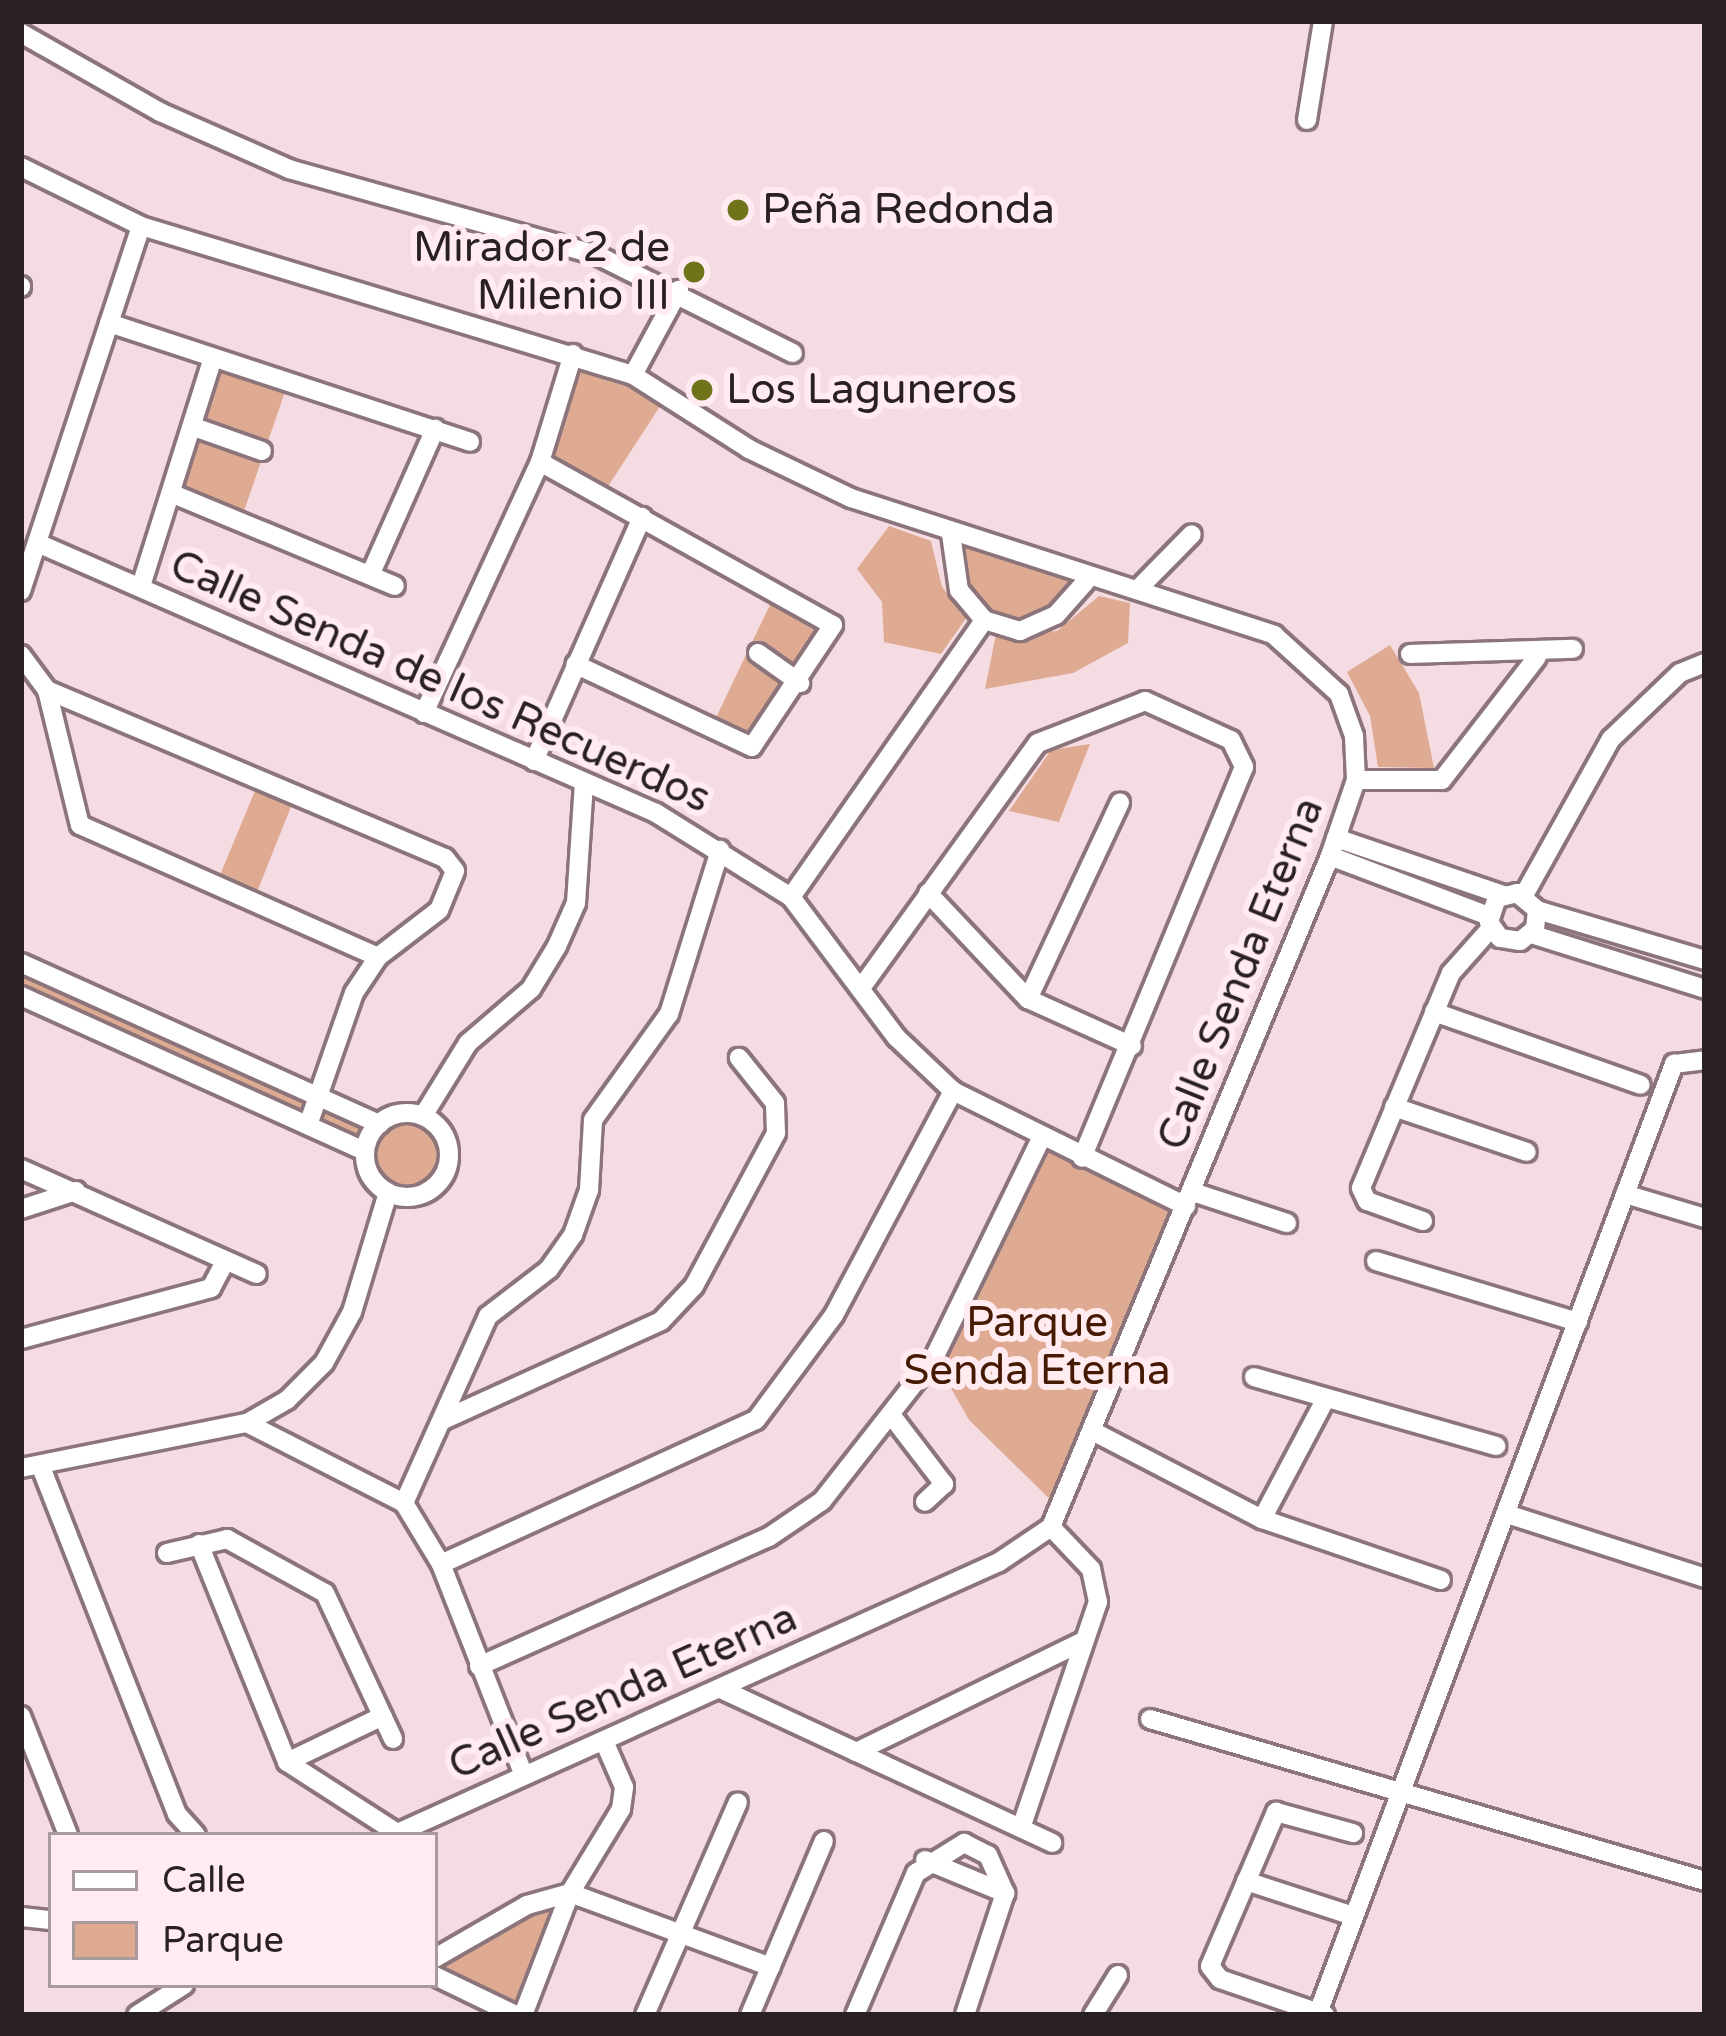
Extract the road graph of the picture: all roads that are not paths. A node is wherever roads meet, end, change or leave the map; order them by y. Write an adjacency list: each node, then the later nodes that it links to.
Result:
1 (1323, 21): 3 (street)
2 (21, 33): 6 (street)
3 (1307, 120)
4 (21, 167): 5 (street, Calle Senda Eterna)
5 (141, 226): 7 (street); 9 (street, Calle Senda Eterna)
6 (679, 290): 8 (street); 11 (street)
7 (109, 323): 10 (street); 21 (street)
8 (793, 353)
9 (573, 354): 11 (street, Calle Senda Eterna); 16 (street)
10 (214, 358): 12 (street); 13 (street)
11 (633, 375): 19 (street, Calle Senda Eterna)
12 (194, 427): 15 (street); 17 (street)
13 (435, 429): 14 (street); 22 (street)
14 (470, 442)
15 (262, 451)
16 (539, 463): 18 (street); 38 (street)
17 (172, 494): 22 (street); 24 (street)
18 (642, 517): 35 (street); 36 (street)
19 (951, 534): 23 (street, Calle Senda Eterna); 28 (street)
20 (1192, 534): 26 (street)
21 (42, 544): 24 (street, Calle Senda de los Recuerdos); 27 (street)
22 (371, 573): 25 (street)
23 (1088, 579): 26 (street, Calle Senda Eterna); 28 (street)
24 (141, 586): 38 (street, Calle Senda de los Recuerdos)
25 (395, 586)
26 (1137, 590): 40 (street, Calle Senda Eterna)
27 (21, 592)
28 (984, 620): 49 (street)
29 (1573, 649): 33 (street)
30 (758, 653): 36 (street)
31 (1410, 654): 33 (street)
32 (21, 655): 37 (street)
33 (1538, 657): 40 (street)
34 (1705, 663): 50 (street)
35 (575, 664): 36 (street); 39 (street)
36 (800, 682)
37 (47, 690): 53 (street); 53 (street)
38 (424, 713): 39 (street, Calle Senda de los Recuerdos)
39 (535, 761): 41 (street, Calle Senda de los Recuerdos)
40 (1356, 780): 43 (street, Calle Senda Eterna)
41 (584, 784): 44 (street, Calle Senda de los Recuerdos); 70 (street)
42 (1120, 803): 59 (street)
43 (1333, 847): 45 (street); 47 (street); 80 (street, Calle Senda Eterna)
44 (720, 850): 49 (street, Calle Senda de los Recuerdos); 93 (street)
45 (1441, 873): 47 (street); 48 (street)
46 (928, 893): 56 (street); 59 (street); 63 (street)
47 (1434, 895): 51 (street)
48 (1503, 895): 50 (street); 51 (street)
49 (791, 897): 56 (street, Calle Senda de los Recuerdos)
50 (1531, 903): 52 (street); 54 (street)
51 (1490, 922): 52 (street); 61 (street)
52 (1531, 934): 57 (street)
53 (378, 957): 68 (street)
54 (1705, 960)
55 (21, 963): 60 (street)
56 (861, 988): 67 (street, Calle Senda de los Recuerdos)
57 (1705, 989)
58 (21, 996): 62 (street)
59 (1028, 999): 63 (street)
60 (107, 1001): 62 (street); 68 (street)
61 (1434, 1012): 66 (street); 69 (street)
62 (94, 1029): 72 (street)
63 (1132, 1046): 76 (street)
64 (740, 1058): 93 (street)
65 (1705, 1060): 79 (street)
66 (1641, 1085)
67 (953, 1091): 73 (street, Calle Senda de los Recuerdos); 106 (street)
68 (320, 1092): 71 (street); 72 (street)
69 (1394, 1107): 75 (street); 84 (street)
70 (423, 1116): 71 (street); 81 (street)
71 (379, 1124): 74 (street)
72 (308, 1125): 74 (street)
73 (1041, 1139): 76 (street, Calle Senda de los Recuerdos); 94 (street)
74 (365, 1151): 81 (street)
75 (1527, 1152)
76 (1082, 1158): 80 (street, Calle Senda de los Recuerdos)
77 (21, 1169): 78 (street)
78 (76, 1191): 82 (street); 86 (street)
79 (1625, 1194): 83 (street); 89 (street)
80 (1189, 1199): 85 (street, Calle Senda de los Recuerdos); 96 (street, Calle Senda Eterna)
81 (386, 1203): 95 (street)
82 (21, 1208)
83 (1705, 1218)
84 (1423, 1221)
85 (1287, 1223)
86 (225, 1262): 88 (street); 90 (street)
87 (1376, 1262): 89 (street)
88 (257, 1274)
89 (1578, 1322): 101 (street)
90 (21, 1339)
91 (1254, 1377): 92 (street)
92 (1325, 1400): 97 (street); 102 (street)
93 (443, 1420): 100 (street)
94 (895, 1420): 99 (street); 110 (street)
95 (247, 1423): 98 (street); 100 (street)
96 (1096, 1433): 102 (street); 103 (street, Calle Senda Eterna)
97 (1496, 1447)
98 (31, 1467): 125 (street)
99 (925, 1502)
100 (404, 1503): 106 (street)
101 (1507, 1514): 107 (street); 120 (street)
102 (1262, 1519): 108 (street)
103 (1051, 1527): 109 (street); 111 (street, Calle Senda Eterna)
104 (200, 1544): 105 (street); 112 (street); 118 (street)
105 (167, 1553)
106 (441, 1564): 110 (street)
107 (1705, 1578)
108 (1441, 1580)
109 (1084, 1641): 117 (street); 123 (street)
110 (479, 1666): 119 (street)
111 (723, 1690): 116 (street, Calle Senda Eterna); 117 (street)
112 (383, 1716): 115 (street); 118 (street)
113 (22, 1718): 124 (street)
114 (1150, 1719): 120 (street)
115 (393, 1738)
116 (604, 1741): 119 (street, Calle Senda Eterna); 136 (street)
117 (856, 1752): 122 (street)
118 (287, 1762): 126 (street)
119 (522, 1772): 127 (street, Calle Senda Eterna)
120 (1400, 1793): 135 (street); 138 (street)
121 (738, 1802): 139 (street)
122 (979, 1809): 123 (street); 130 (street)
123 (1012, 1824): 131 (street); 132 (street)
124 (67, 1832)
125 (193, 1832)
126 (392, 1832)
127 (399, 1832)
128 (1353, 1834): 134 (street)
129 (824, 1841): 141 (street)
130 (964, 1843): 132 (street); 133 (street)
131 (1052, 1843)
132 (988, 1855): 137 (street)
133 (925, 1860): 137 (street); 150 (street)
134 (1246, 1881): 138 (street); 145 (street)
135 (1705, 1881)
136 (570, 1893): 139 (street); 140 (street); 147 (street)
137 (1005, 1893): 151 (street)
138 (1353, 1916): 145 (street)
139 (681, 1934): 141 (street); 148 (street)
140 (438, 1956)
141 (771, 1967): 149 (street)
142 (1118, 1975): 152 (street)
143 (438, 1977): 147 (street)
144 (179, 1988): 146 (street)
145 (1322, 2014)
146 (137, 2015)
147 (520, 2015)
148 (646, 2015)
149 (750, 2015)
150 (855, 2015)
151 (965, 2015)
152 (1093, 2015)

